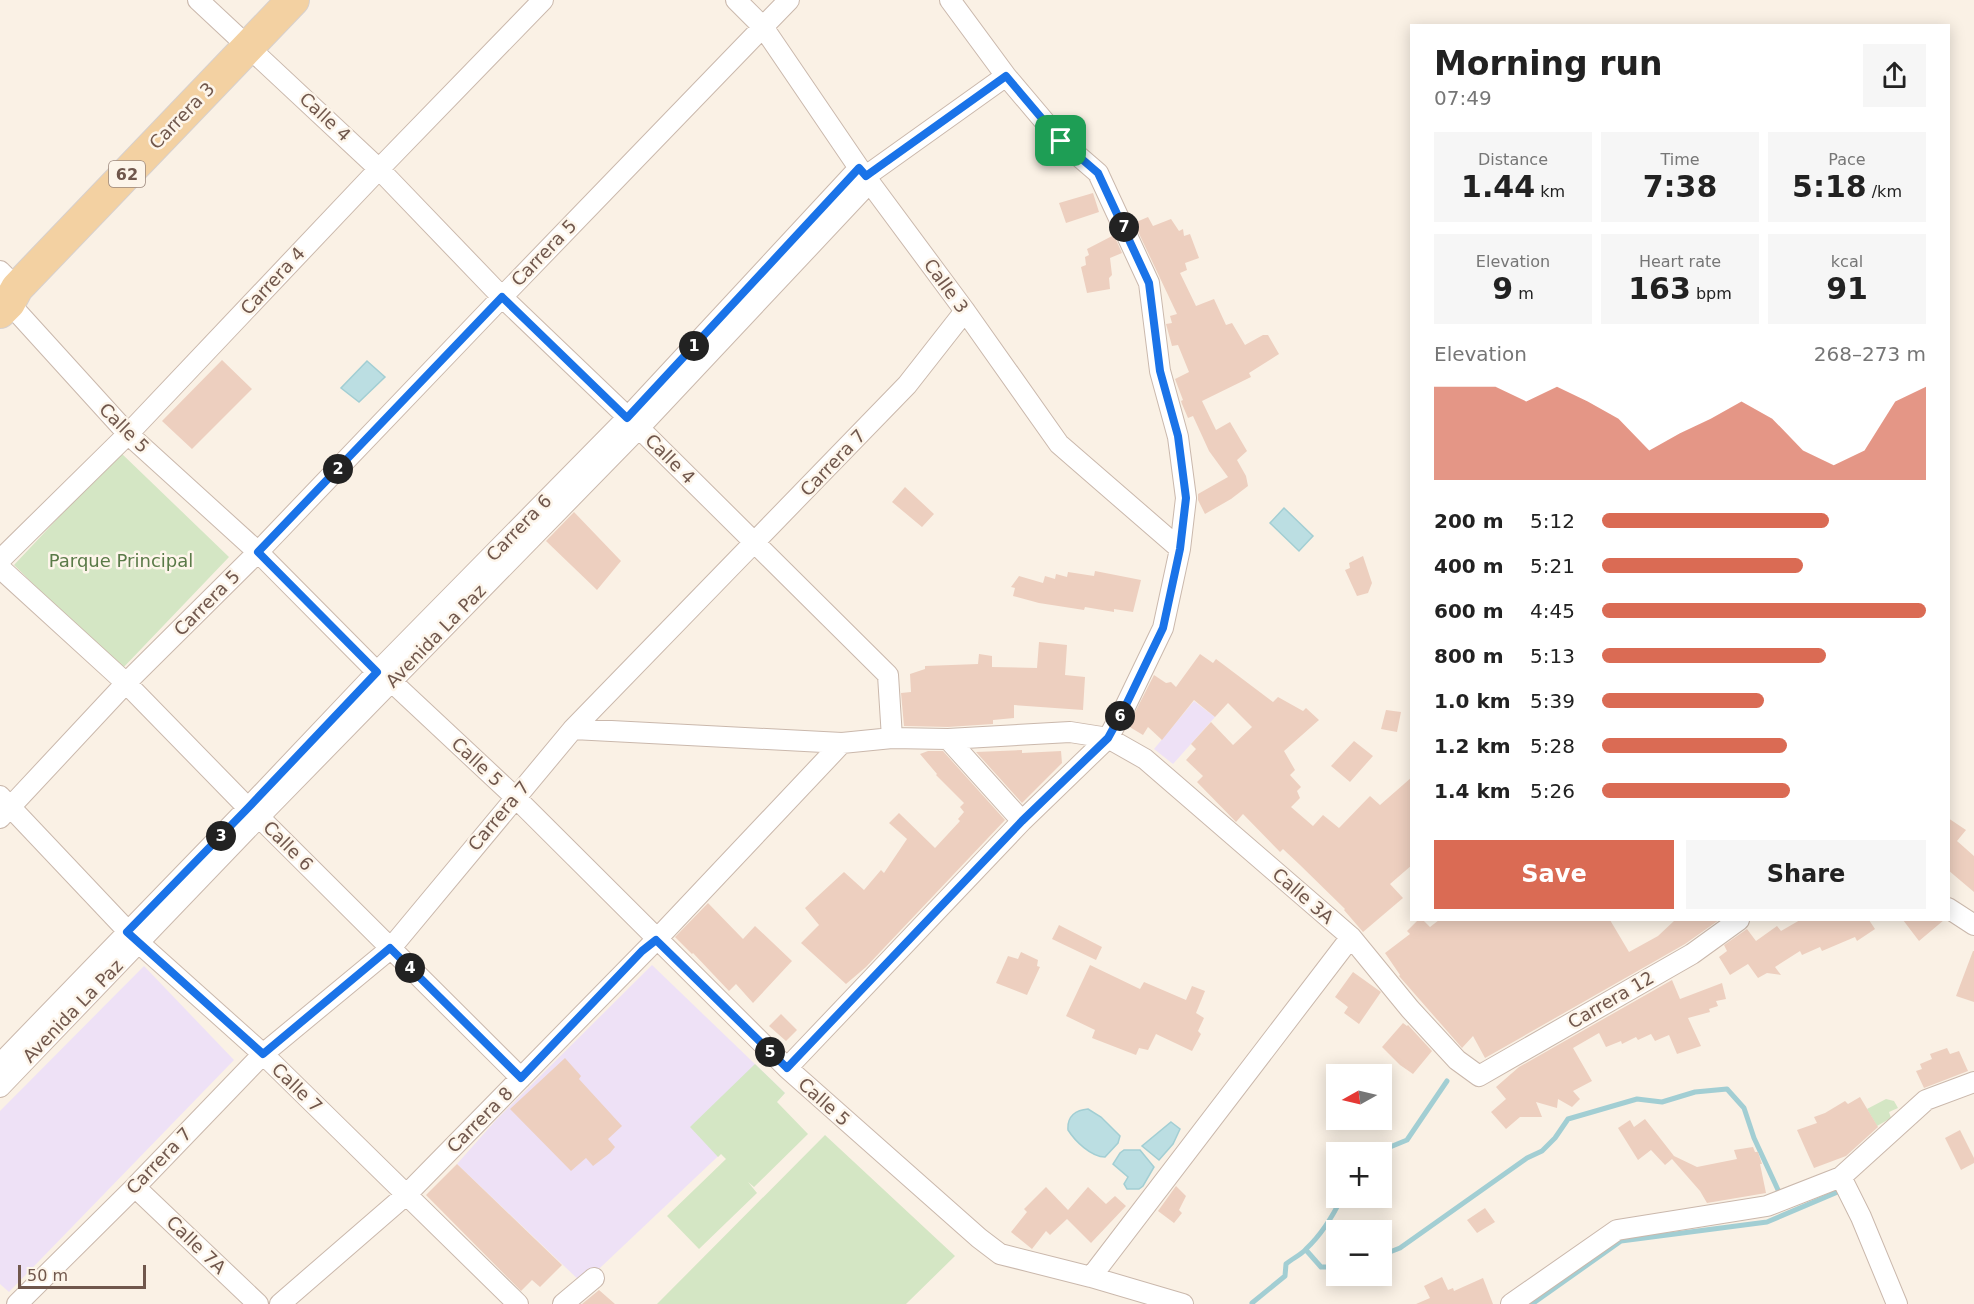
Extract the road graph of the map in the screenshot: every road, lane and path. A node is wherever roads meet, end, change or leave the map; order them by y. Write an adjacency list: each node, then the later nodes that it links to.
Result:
1 (198, 0): 8 (street, Calle 4)
2 (293, 0): 8 (main road, Carrera 3 / 62)
3 (543, 0): 10 (street, Carrera 4)
4 (736, 0): 7 (street, Calle 3)
5 (789, 0): 7 (street, Carrera 5)
6 (950, 0): 9 (street)
7 (763, 27): 11 (street, Calle 3); 13 (street, Carrera 5)
8 (249, 46): 10 (street, Calle 4); 12 (main road, Carrera 3 / 62)
9 (1006, 76): 11 (street, Carrera 6); 18 (street)
10 (379, 169): 13 (street, Calle 4); 16 (street, Carrera 4)
11 (865, 176): 14 (street, Calle 3); 15 (street, Carrera 6)
12 (7, 294): 16 (street, Calle 5)
13 (502, 297): 15 (street, Calle 4); 19 (street, Carrera 5)
14 (965, 311): 17 (street, Carrera 7); 18 (street, Calle 3)
15 (633, 423): 17 (street, Calle 4); 22 (street, Carrera 6)
16 (128, 435): 19 (street, Calle 5); 20 (street, Carrera 4)
17 (755, 543): 24 (street, Carrera 7); 25 (street, Calle 4)
18 (1180, 549): 26 (street)
19 (258, 552): 22 (street, Calle 5); 23 (street, Carrera 5)
20 (0, 560)
21 (0, 568): 23 (street, Calle 6)
22 (384, 677): 29 (street, Calle 5); 31 (street, Carrera 6)
23 (126, 683): 30 (street, Carrera 5); 31 (street, Calle 6)
24 (573, 729): 28 (street); 29 (street, Carrera 7)
25 (892, 738): 27 (street); 28 (street)
26 (1108, 738): 27 (street); 32 (street); 36 (street, Calle 3A)
27 (948, 739): 32 (street)
28 (842, 743): 38 (street, Carrera 8)
29 (515, 797): 38 (street, Calle 5); 39 (street, Carrera 7)
30 (4, 807): 37 (street, Calle 7)
31 (254, 813): 37 (street, Carrera 6); 39 (street, Calle 6)
32 (1022, 821): 42 (street)
33 (1950, 909): 35 (street)
34 (1738, 921): 43 (street, Carrera 12)
35 (1974, 925)
36 (1351, 937): 43 (street, Calle 3A); 50 (street)
37 (133, 938): 40 (street, Calle 7); 41 (street, Carrera 6); 46 (street, Avenida La Paz)
38 (656, 940): 42 (street, Calle 5); 44 (street, Carrera 8)
39 (390, 948): 40 (street, Carrera 7); 44 (street, Calle 6)
40 (263, 1054): 48 (street, Carrera 7); 49 (street, Calle 7)
41 (0, 1064)
42 (787, 1068): 50 (street, Calle 5)
43 (1479, 1076)
44 (521, 1078): 49 (street, Carrera 8)
45 (1974, 1082): 47 (street)
46 (0, 1087)
47 (1841, 1177): 58 (street); 59 (street)
48 (135, 1187): 52 (street, Carrera 7); 53 (street, Calle 7A)
49 (407, 1194): 54 (street, Carrera 8); 55 (street, Calle 7)
50 (1091, 1277): 57 (street, Calle 5)
51 (594, 1278): 56 (street)
52 (17, 1304)
53 (258, 1304)
54 (280, 1304)
55 (518, 1304)
56 (563, 1304)
57 (1183, 1304)
58 (1511, 1304)
59 (1897, 1304)

